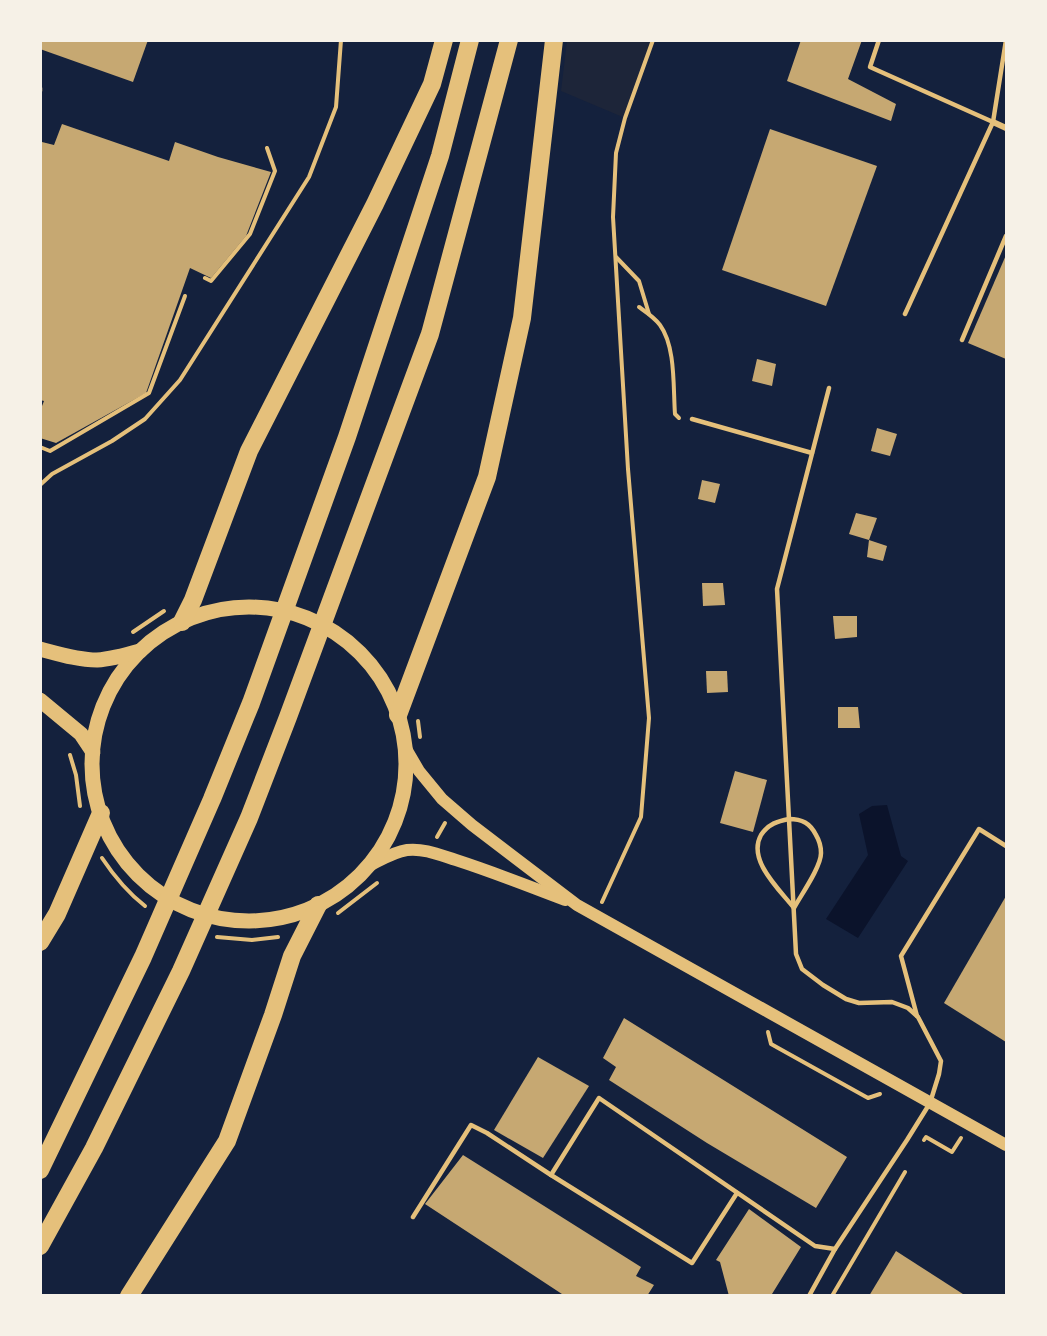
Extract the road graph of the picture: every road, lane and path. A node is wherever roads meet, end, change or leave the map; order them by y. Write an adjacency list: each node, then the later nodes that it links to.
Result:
1 (341, 40): 24 (path)
2 (444, 40): 26 (highway)
3 (470, 40): 58 (highway)
4 (509, 40): 62 (highway)
5 (554, 40): 31 (highway)
6 (653, 40): 13 (path)
7 (879, 40): 9 (lane)
8 (1006, 40): 9 (lane)
9 (993, 122): 10 (street); 17 (lane)
10 (1006, 128)
11 (267, 148): 14 (path)
12 (1006, 236): 19 (lane)
13 (616, 257): 18 (path); 43 (path)
14 (206, 278)
15 (185, 296): 22 (path)
16 (639, 307): 18 (path)
17 (905, 314)
18 (650, 315): 21 (path)
19 (962, 340)
20 (828, 388): 23 (lane)
21 (692, 419): 23 (lane)
22 (40, 447)
23 (812, 453): 35 (lane)
24 (40, 485)
25 (171, 606): 27 (path)
26 (182, 622): 29 (main road); 31 (main road)
27 (126, 636)
28 (40, 649): 29 (main road)
29 (140, 651): 33 (main road)
30 (40, 700): 33 (main road)
31 (398, 715): 32 (main road)
32 (405, 747): 37 (main road); 40 (main road)
33 (93, 752): 34 (main road)
34 (101, 813): 39 (main road); 46 (highway)
35 (789, 819): 41 (lane); 41 (lane); 41 (lane)
36 (1006, 846): 47 (lane)
37 (369, 866): 39 (main road); 40 (main road)
38 (385, 877): 42 (path)
39 (318, 905): 64 (highway)
40 (577, 905): 43 (main road)
41 (794, 908): 47 (lane)
42 (336, 914)
43 (596, 916): 50 (main road)
44 (287, 935): 45 (path)
45 (269, 938)
46 (40, 942)
47 (918, 1017): 50 (lane)
48 (768, 1030): 49 (path)
49 (890, 1099)
50 (930, 1103): 51 (main road); 63 (lane)
51 (968, 1124): 53 (path); 55 (main road)
52 (951, 1133): 53 (path)
53 (961, 1139): 54 (path); 56 (path)
54 (970, 1144)
55 (1006, 1145)
56 (921, 1147)
57 (910, 1165): 66 (path)
58 (40, 1170)
59 (551, 1175): 60 (lane); 60 (lane); 61 (lane)
60 (737, 1193): 63 (lane)
61 (413, 1217)
62 (40, 1246)
63 (835, 1249): 65 (lane)
64 (129, 1296)
65 (809, 1296)
66 (831, 1296)

